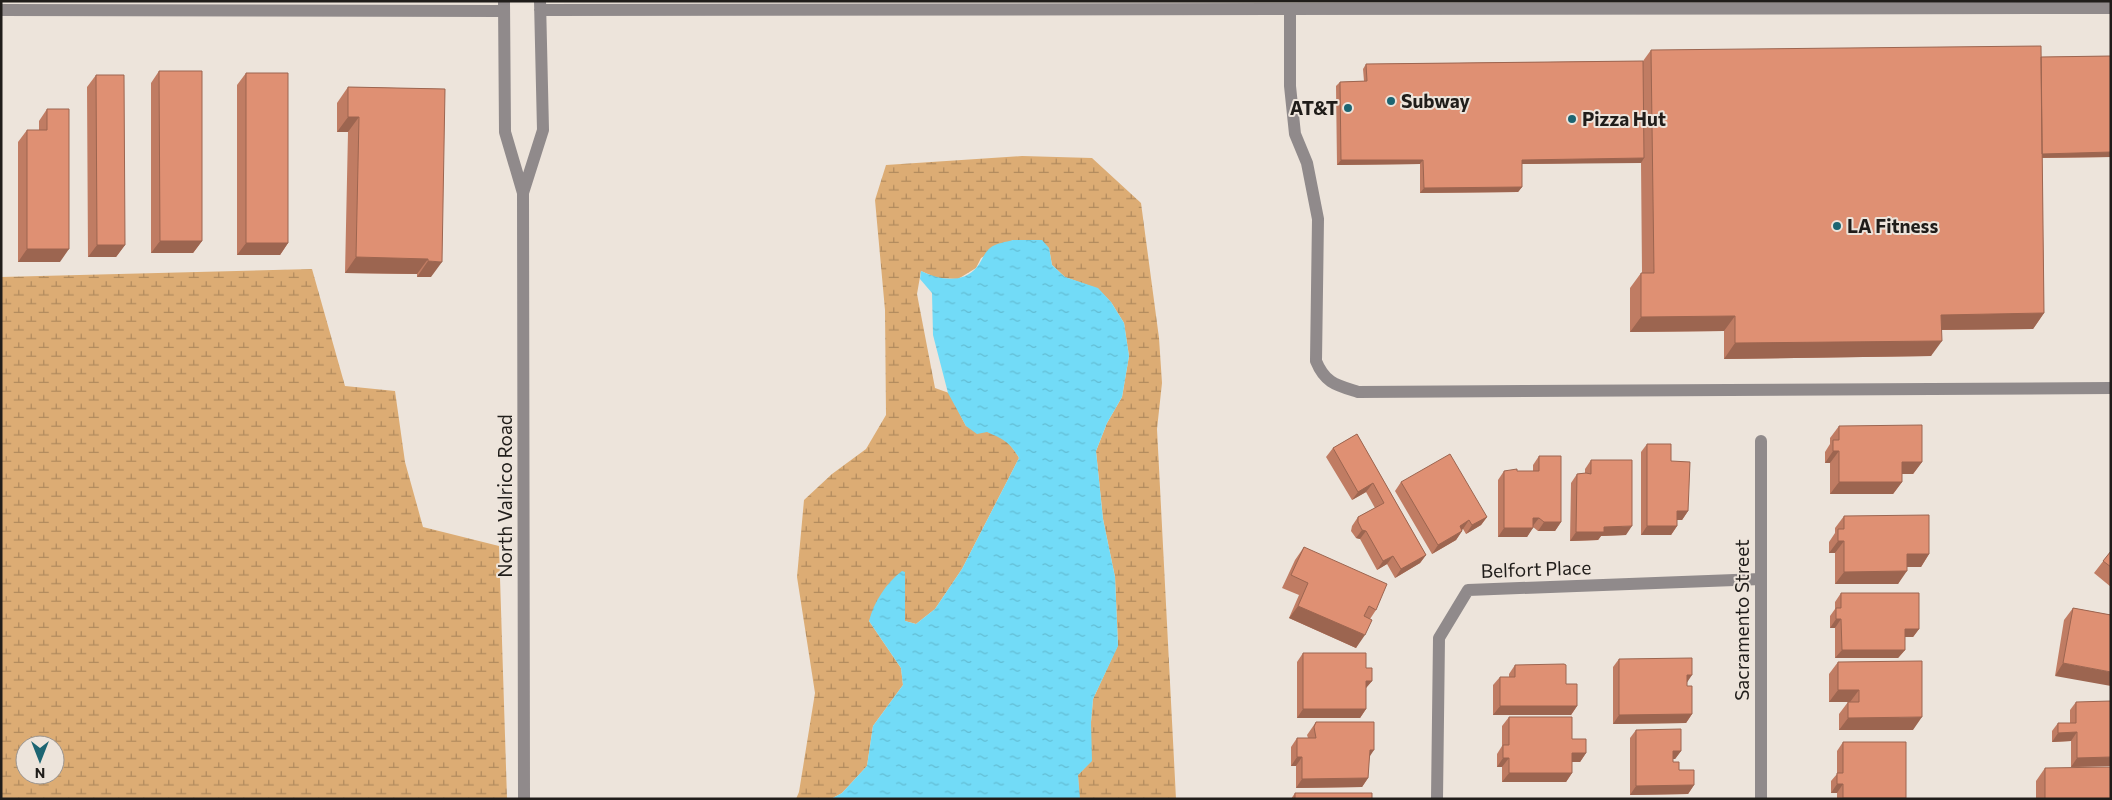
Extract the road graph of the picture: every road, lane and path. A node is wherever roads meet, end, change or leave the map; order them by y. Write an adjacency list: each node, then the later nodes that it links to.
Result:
1 (761, 5): 2 (street); 9 (street)
2 (972, 5): 3 (street)
3 (1033, 5): 11 (street)
4 (1352, 5): 5 (street); 11 (street)
5 (1484, 5): 10 (street)
6 (142, 6): 7 (street); 12 (street)
7 (203, 6): 8 (street)
8 (504, 6): 13 (street, North Valrico Road)
9 (540, 6): 13 (street, North Valrico Road)
10 (2111, 8)
11 (1290, 9): 14 (street)
12 (1, 10)
13 (523, 193): 17 (street, North Valrico Road)
14 (2111, 388)
15 (1761, 441): 16 (street, Sacramento Street)
16 (1762, 579): 18 (street, Belfort Place); 19 (street, Sacramento Street)
17 (524, 799)
18 (1437, 799)
19 (1761, 799)

